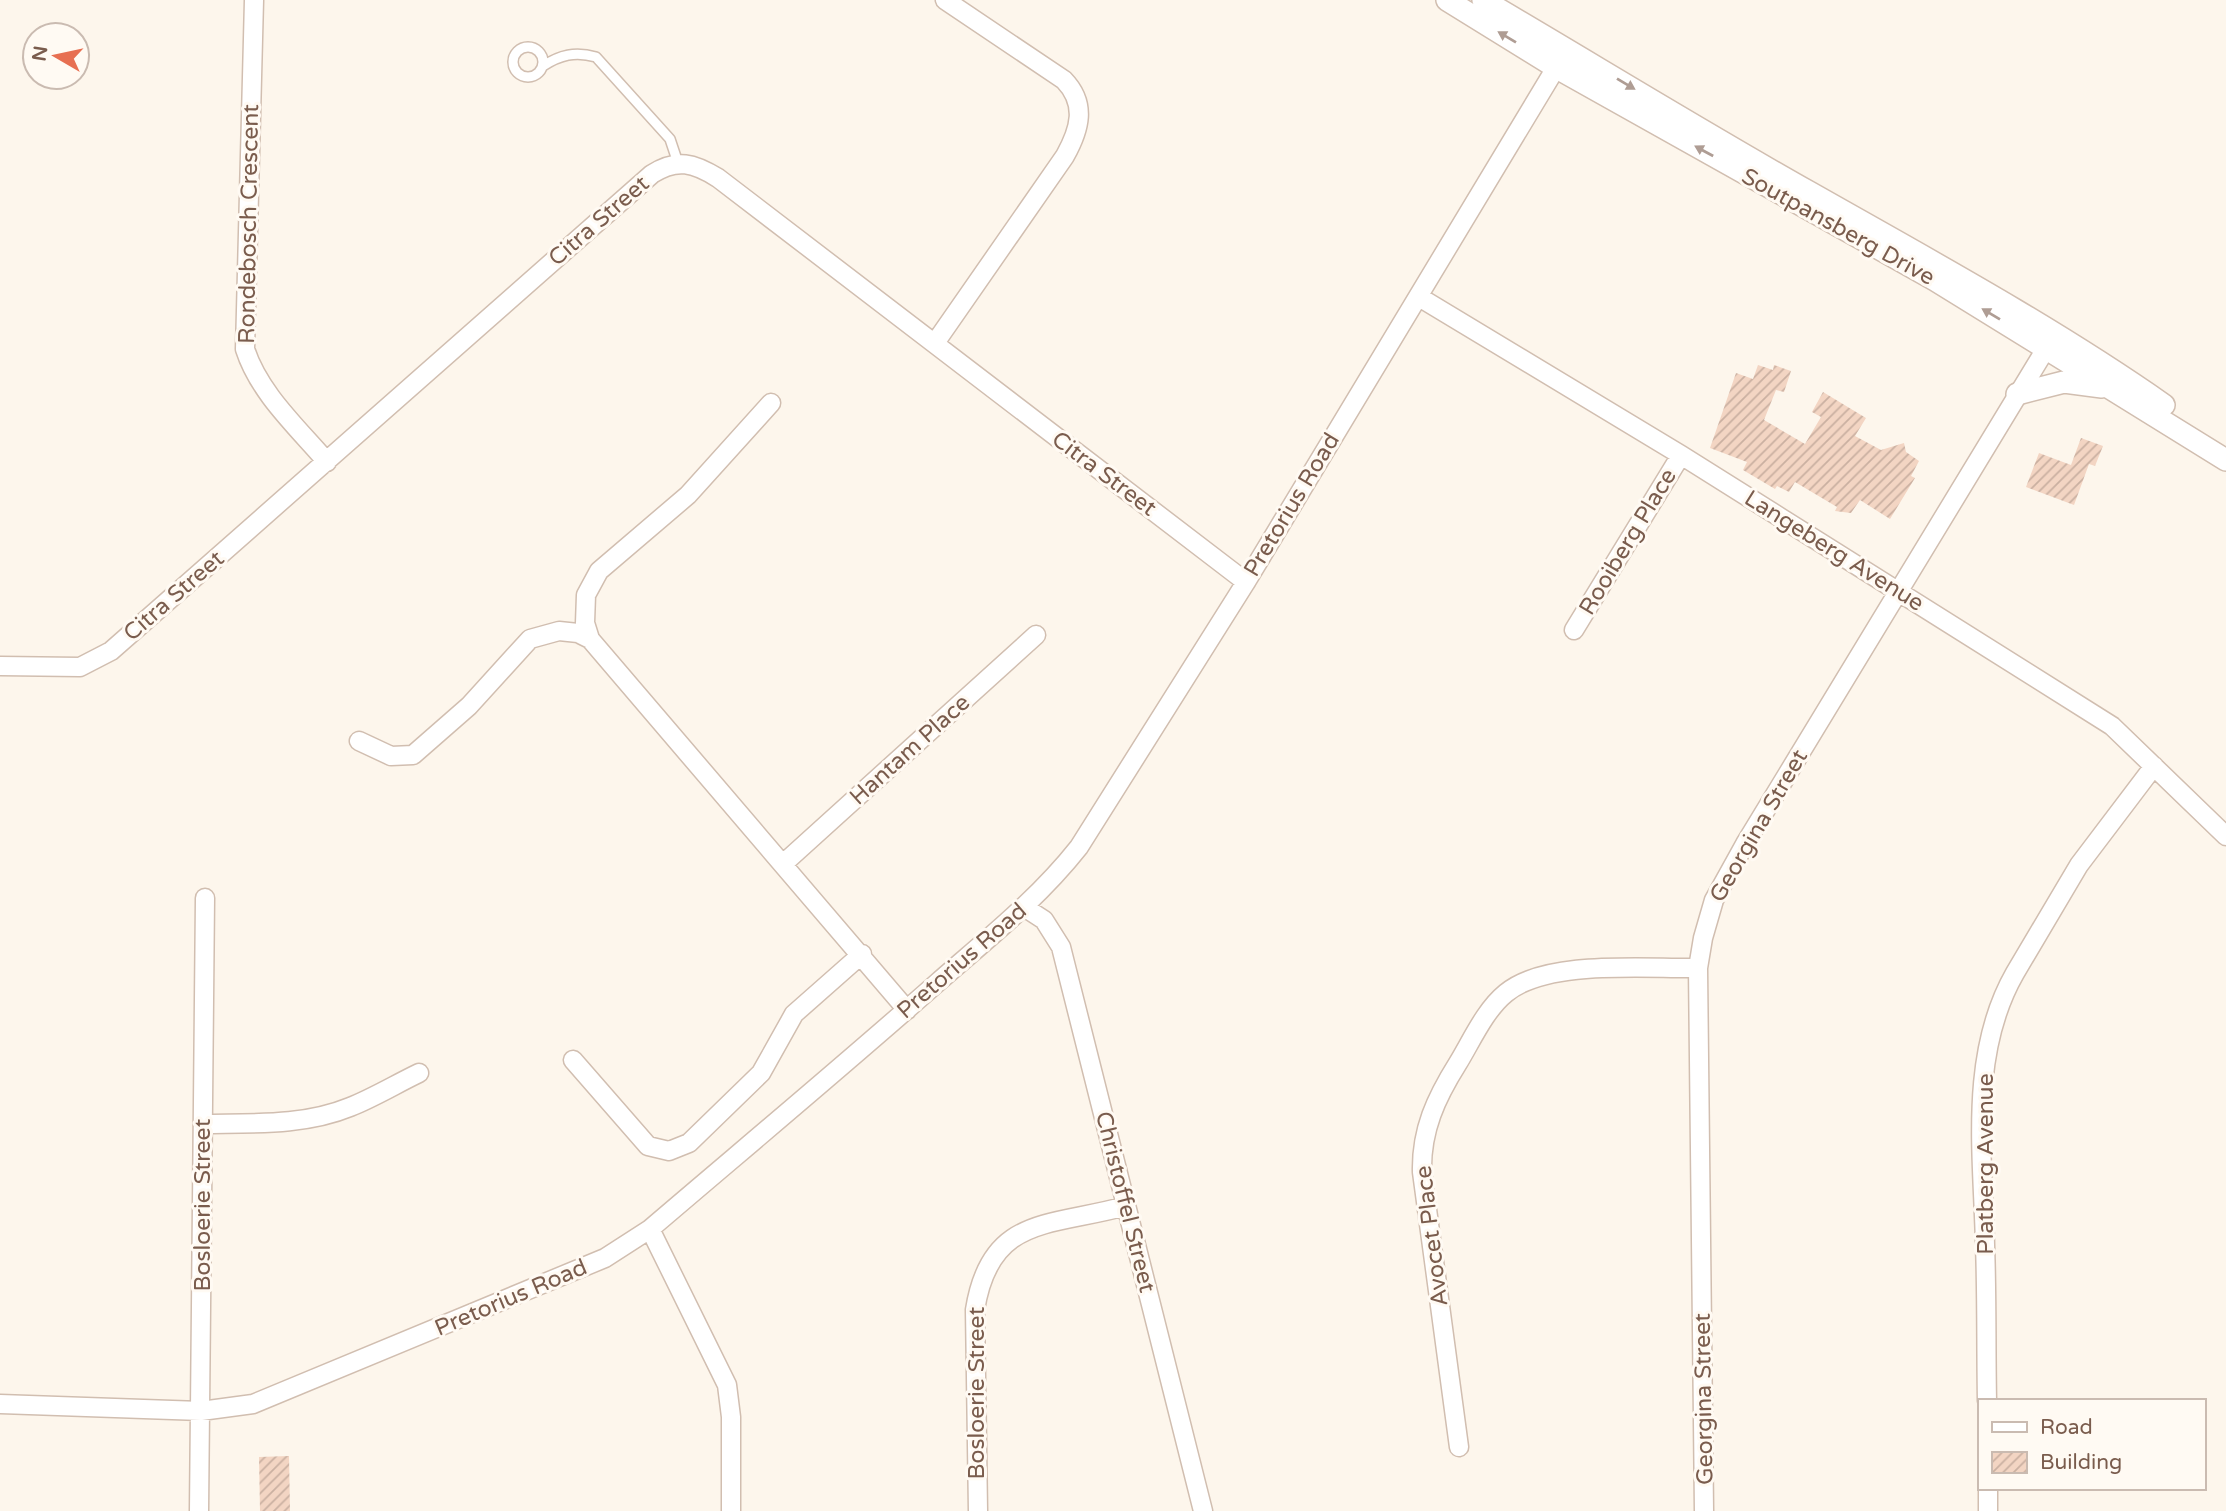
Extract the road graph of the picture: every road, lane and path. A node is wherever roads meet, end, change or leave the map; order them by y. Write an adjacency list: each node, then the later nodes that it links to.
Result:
1 (254, 0): 17 (street, Rondebosch Crescent)
2 (945, 0): 10 (street)
3 (1447, 0): 5 (street, Soutpansberg Drive, one-way to 3)
4 (1483, 0): 5 (street, Soutpansberg Drive)
5 (1562, 59): 8 (street, Pretorius Road); 9 (street, Soutpansberg Drive)
6 (543, 66): 7 (lane)
7 (678, 163): 10 (street, Citra Street); 17 (street, Citra Street)
8 (1419, 297): 15 (street, Langeberg Avenue); 18 (street, Pretorius Road)
9 (2051, 341): 11 (street, Soutpansberg Drive); 12 (street, Georgina Street); 14 (street, Soutpansberg Drive)
10 (935, 343): 18 (street, Citra Street)
11 (2115, 390): 12 (street); 16 (street, Soutpansberg Drive)
12 (2017, 394): 19 (street, Georgina Street)
13 (771, 403): 22 (street)
14 (2226, 449)
15 (1681, 455): 19 (street, Langeberg Avenue); 20 (street, Rooiberg Place)
16 (2226, 460)
17 (327, 462): 23 (street, Citra Street)
18 (1246, 582): 29 (street, Pretorius Road)
19 (1897, 590): 25 (street, Langeberg Avenue); 31 (street, Georgina Street)
20 (1574, 630)
21 (1036, 635): 27 (street, Hantam Place)
22 (590, 639): 24 (street); 27 (street)
23 (0, 666)
24 (359, 741)
25 (2154, 766): 26 (street, Langeberg Avenue); 38 (street, Platberg Avenue)
26 (2226, 836)
27 (783, 864): 30 (street)
28 (205, 898): 35 (street, Bosloerie Street)
29 (1024, 906): 32 (street, Pretorius Road); 36 (street, Christoffel Street)
30 (862, 954): 32 (street); 33 (street)
31 (1698, 968): 41 (street, Avocet Place); 47 (street, Georgina Street)
32 (907, 1010): 37 (street, Pretorius Road)
33 (573, 1060)
34 (419, 1073): 35 (street)
35 (204, 1124): 40 (street, Bosloerie Street)
36 (1126, 1206): 45 (street, Bosloerie Street); 46 (street, Christoffel Street)
37 (650, 1229): 40 (street, Pretorius Road); 44 (street)
38 (1987, 1399)
39 (0, 1404): 40 (street, Pretorius Road)
40 (201, 1411): 43 (street, Bosloerie Street)
41 (1459, 1447)
42 (1988, 1490): 48 (street)
43 (199, 1511)
44 (731, 1511)
45 (978, 1511)
46 (1202, 1511)
47 (1704, 1511)
48 (1988, 1511)

